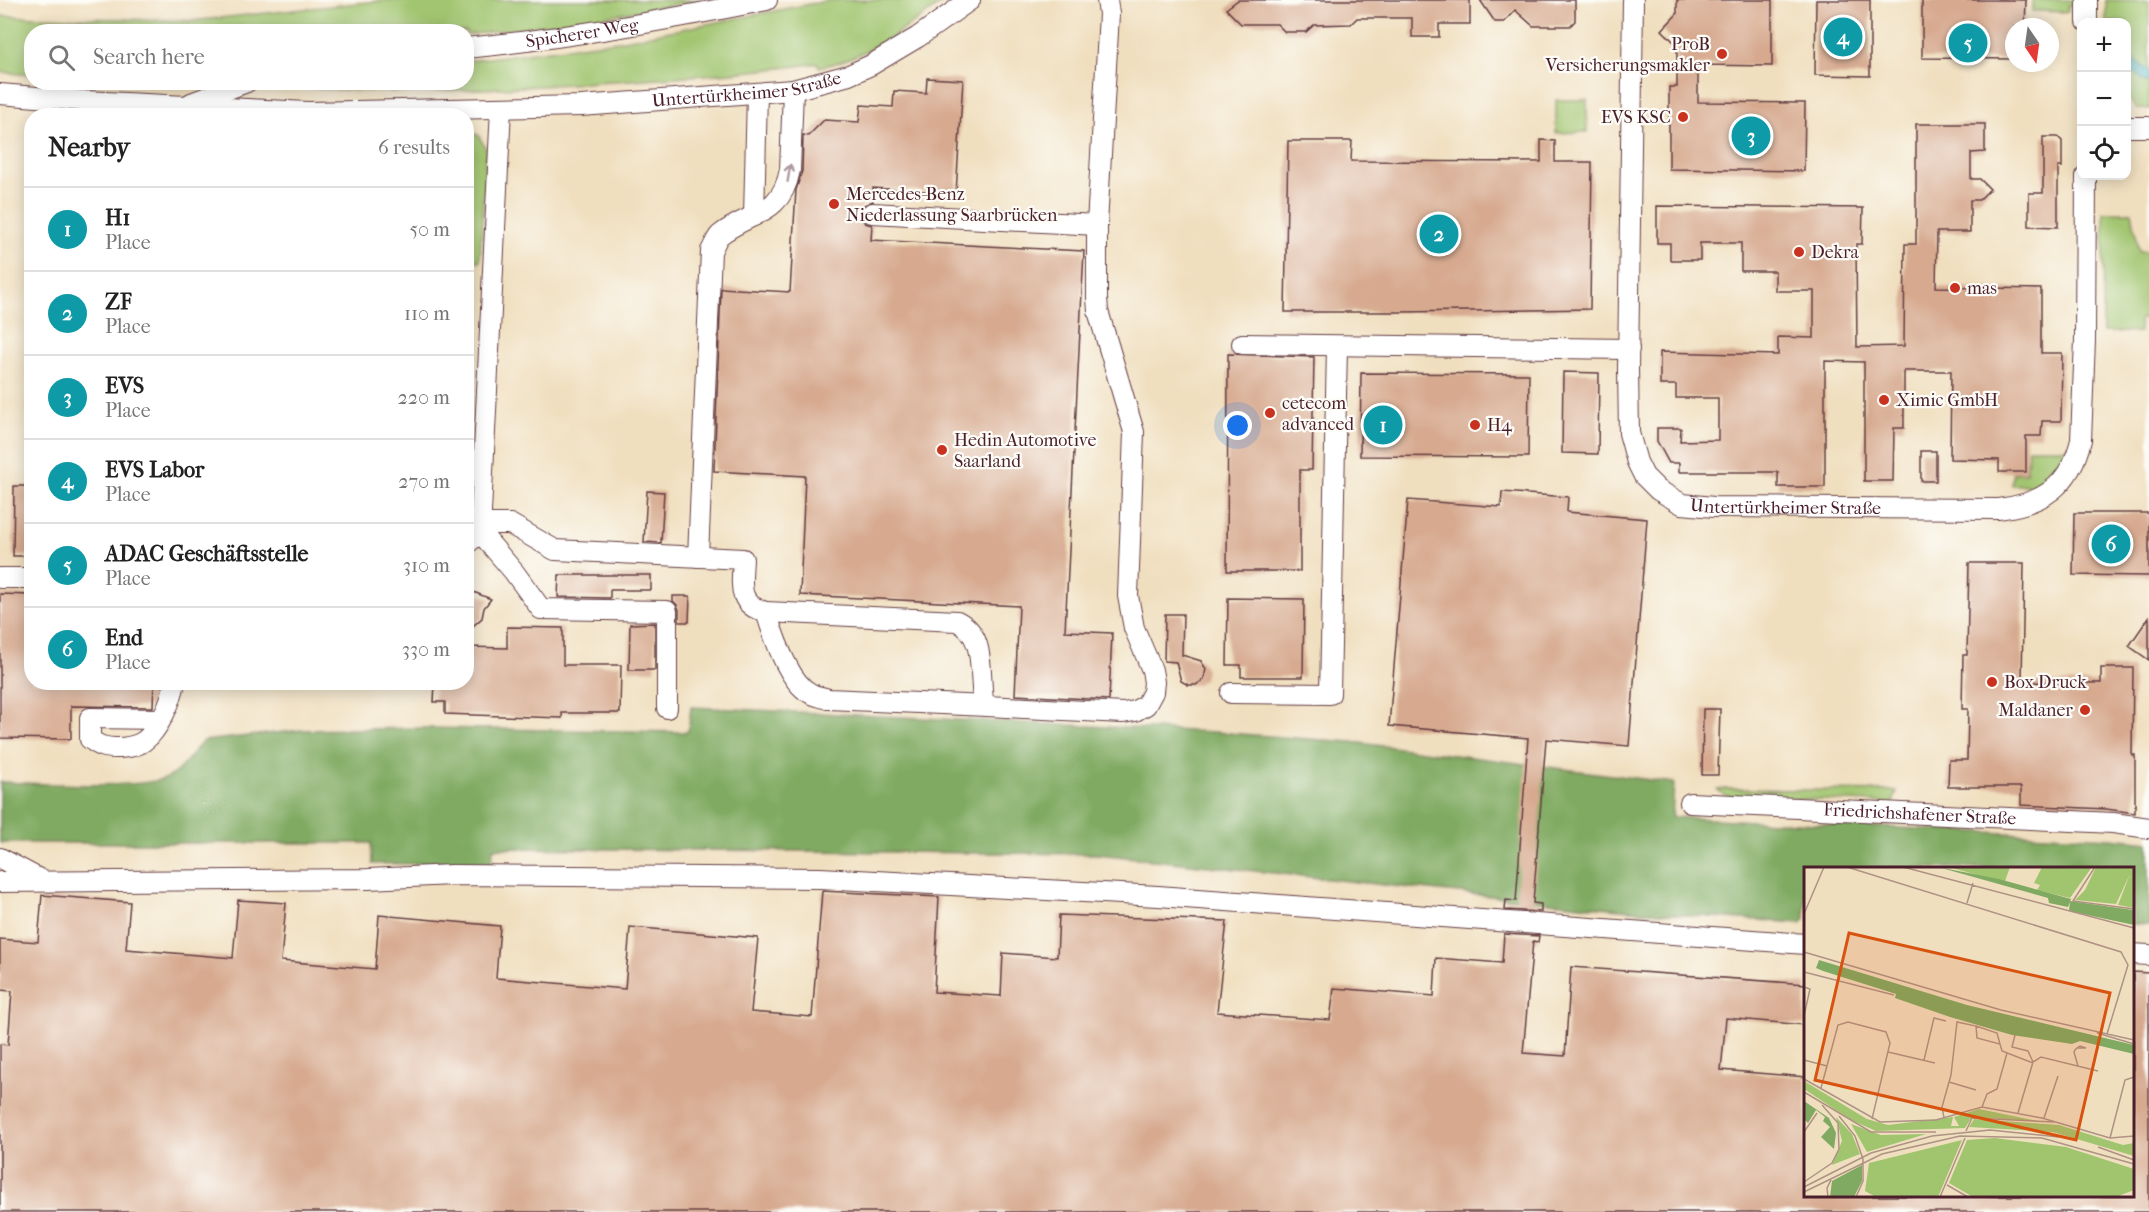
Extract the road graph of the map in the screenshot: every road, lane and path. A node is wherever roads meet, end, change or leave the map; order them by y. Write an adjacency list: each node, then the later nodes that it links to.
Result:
1 (767, 0): 7 (street, Spicherer Weg)
2 (970, 0): 9 (street, Untertürkheimer Straße)
3 (1107, 0): 21 (street)
4 (1633, 0): 24 (street, Untertürkheimer Straße)
5 (2087, 0): 6 (street)
6 (2086, 18)
7 (474, 47)
8 (226, 90): 12 (street)
9 (793, 90): 10 (street, Untertürkheimer Straße); 20 (street, one-way to 9)
10 (757, 93): 14 (street, Untertürkheimer Straße); 20 (street)
11 (0, 94): 12 (street, Untertürkheimer Straße)
12 (183, 106): 13 (street, Untertürkheimer Straße)
13 (213, 108)
14 (501, 108): 15 (street, Untertürkheimer Straße); 25 (street)
15 (474, 109)
16 (2131, 127): 17 (street)
17 (2149, 127)
18 (2086, 180): 24 (street, Untertürkheimer Straße)
19 (872, 213): 21 (street)
20 (754, 216): 26 (street)
21 (1097, 225): 32 (street)
22 (1242, 344): 23 (street)
23 (1337, 345): 24 (street); 31 (street)
24 (1629, 349)
25 (476, 533): 26 (street); 33 (street)
26 (698, 557): 29 (street)
27 (0, 578): 28 (street)
28 (24, 578)
29 (766, 612): 32 (street); 32 (street)
30 (173, 690): 34 (street)
31 (1231, 693)
32 (987, 706)
33 (667, 708)
34 (161, 719)
35 (1690, 803): 36 (street, Friedrichshafener Straße)
36 (2149, 828)
37 (0, 858): 38 (street)
38 (41, 880): 39 (street); 40 (street)
39 (0, 882)
40 (1804, 944)
41 (2134, 954): 42 (street)
42 (2149, 955)

